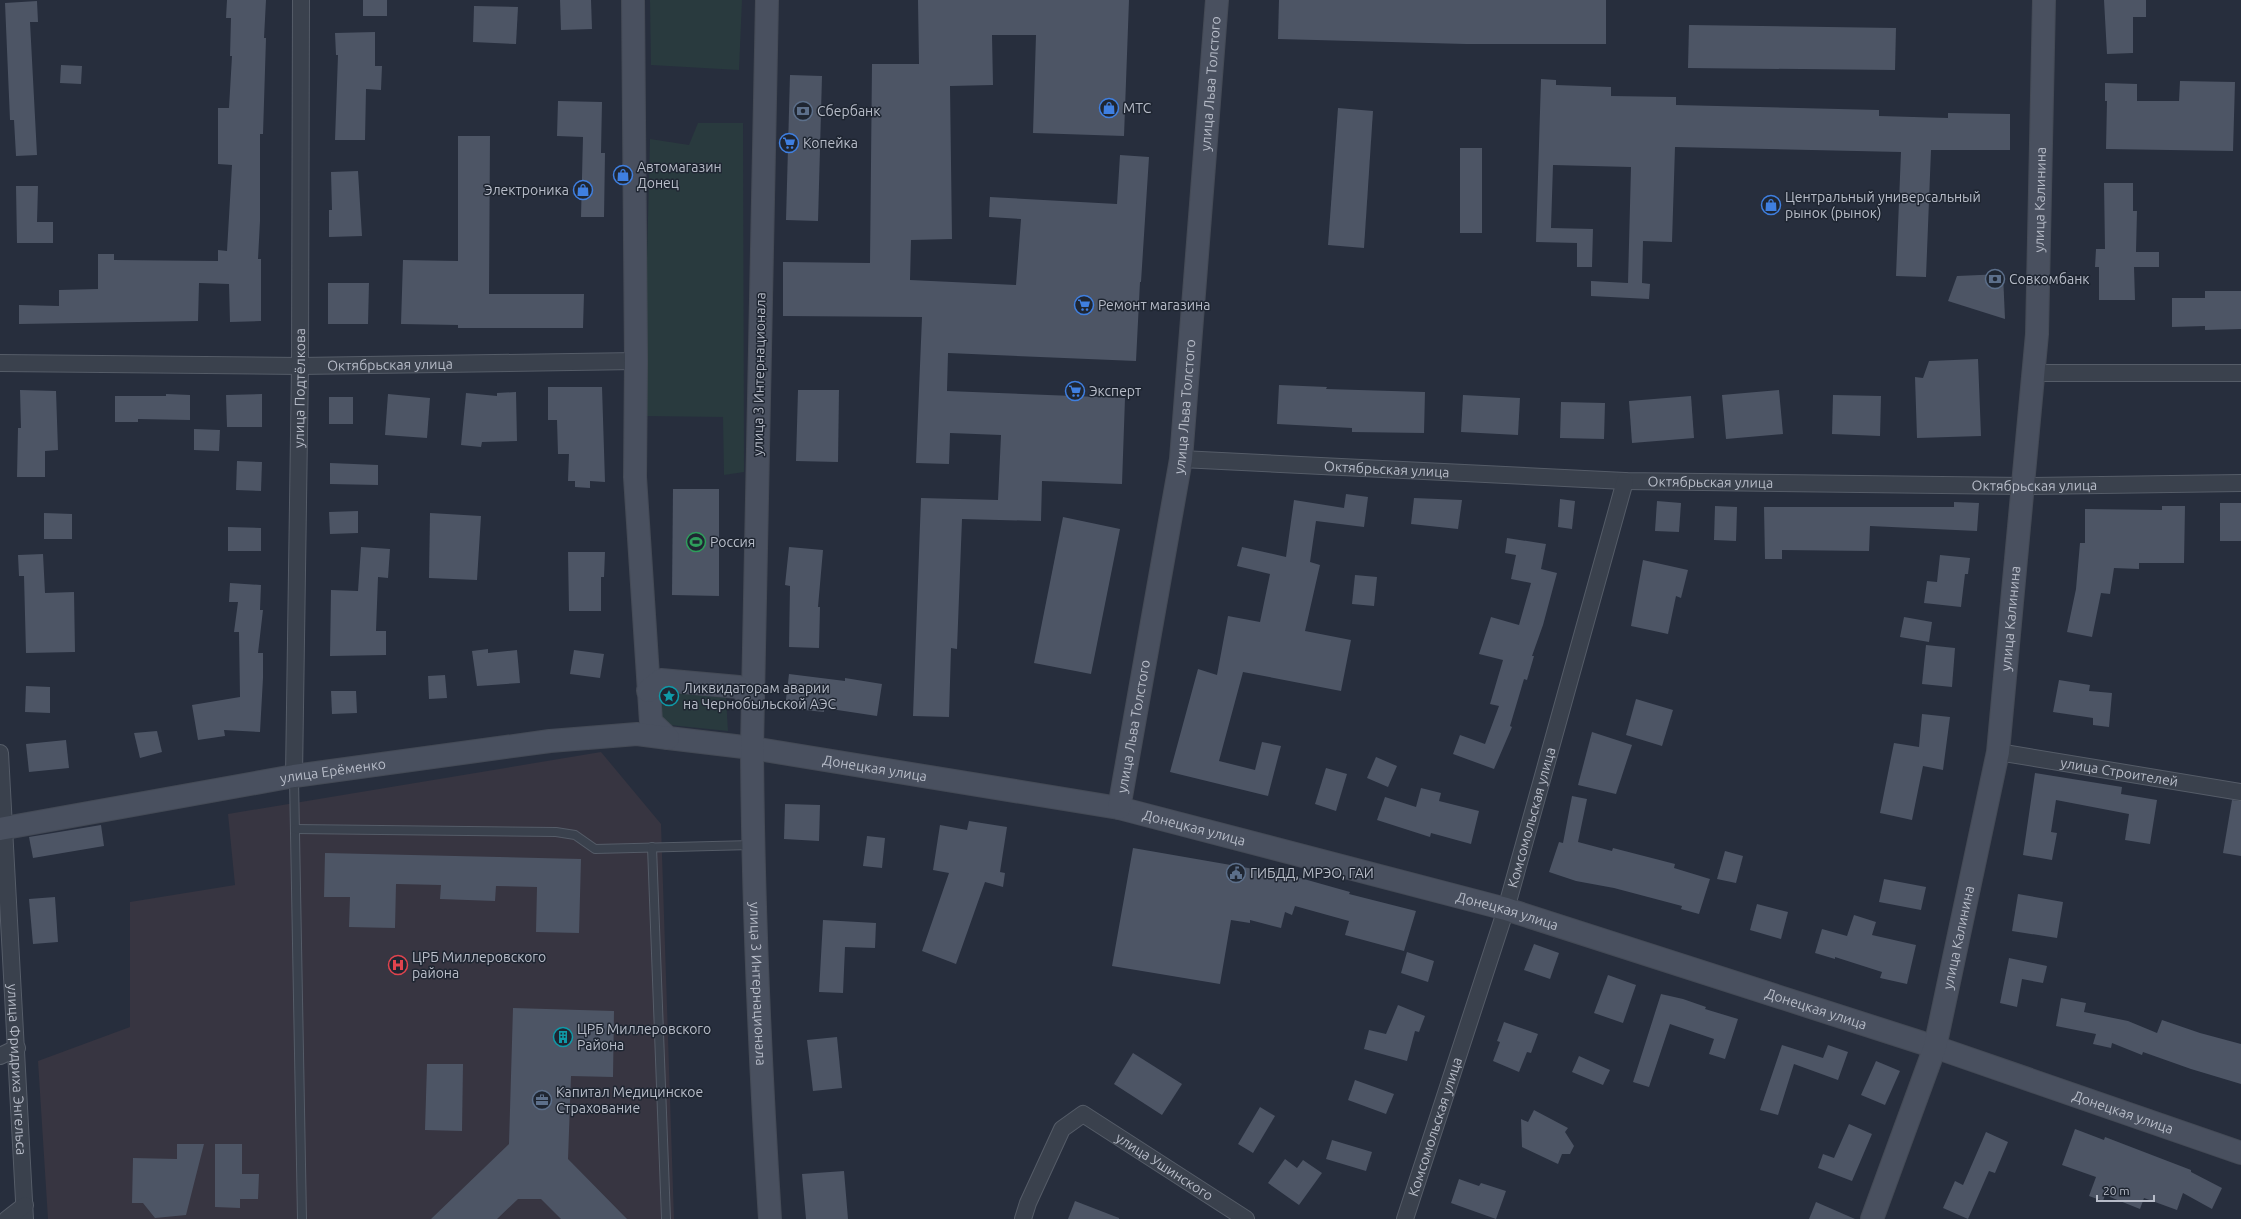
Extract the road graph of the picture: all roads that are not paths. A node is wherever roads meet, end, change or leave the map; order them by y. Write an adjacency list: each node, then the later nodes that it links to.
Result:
1 (301, 0): 8 (street, улица Подтёлкова)
2 (633, 0): 6 (street)
3 (767, 0): 16 (street, улица 3 Интернационала)
4 (1217, 0): 11 (street, улица Льва Толстого)
5 (2044, 0): 9 (street, улица Калинина)
6 (636, 360): 8 (street, Октябрьская улица); 15 (street)
7 (0, 363): 8 (street, Октябрьская улица)
8 (300, 366): 21 (street, улица Подтёлкова)
9 (2034, 373): 10 (street); 14 (street, улица Калинина)
10 (2241, 373)
11 (1181, 459): 12 (street, Октябрьская улица); 23 (street, улица Льва Толстого)
12 (1625, 481): 14 (street, Октябрьская улица); 28 (street, Комсомольская улица)
13 (2241, 482): 14 (street, Октябрьская улица)
14 (2023, 486): 19 (street, улица Калинина)
15 (648, 691): 16 (street); 17 (street)
16 (752, 699): 18 (street, улица 3 Интернационала)
17 (644, 728): 18 (street, улица Ерёменко); 21 (street, улица Ерёменко)
18 (752, 748): 23 (street, Донецкая улица); 26 (street, улица 3 Интернационала)
19 (1998, 752): 22 (street, улица Строителей); 29 (street, улица Калинина)
20 (0, 753): 24 (street, улица Фридриха Энгельса)
21 (294, 776): 24 (street, улица Ерёменко); 25 (lane)
22 (2241, 792)
23 (1119, 808): 28 (street, Донецкая улица)
24 (2, 829): 30 (street, улица Фридриха Энгельса)
25 (295, 829): 27 (lane); 35 (lane)
26 (753, 845): 27 (lane); 37 (street, улица 3 Интернационала)
27 (652, 847): 36 (lane)
28 (1506, 909): 29 (street, Донецкая улица); 40 (street, Комсомольская улица)
29 (1935, 1047): 32 (street, Донецкая улица); 41 (street, улица Калинина)
30 (17, 1048): 31 (street); 33 (street, улица Фридриха Энгельса)
31 (0, 1056)
32 (2241, 1153)
33 (25, 1212): 34 (street)
34 (7, 1219)
35 (302, 1219)
36 (666, 1219)
37 (770, 1219)
38 (1023, 1219): 39 (street, улица Ушинского)
39 (1246, 1219)
40 (1405, 1219)
41 (1872, 1219)

